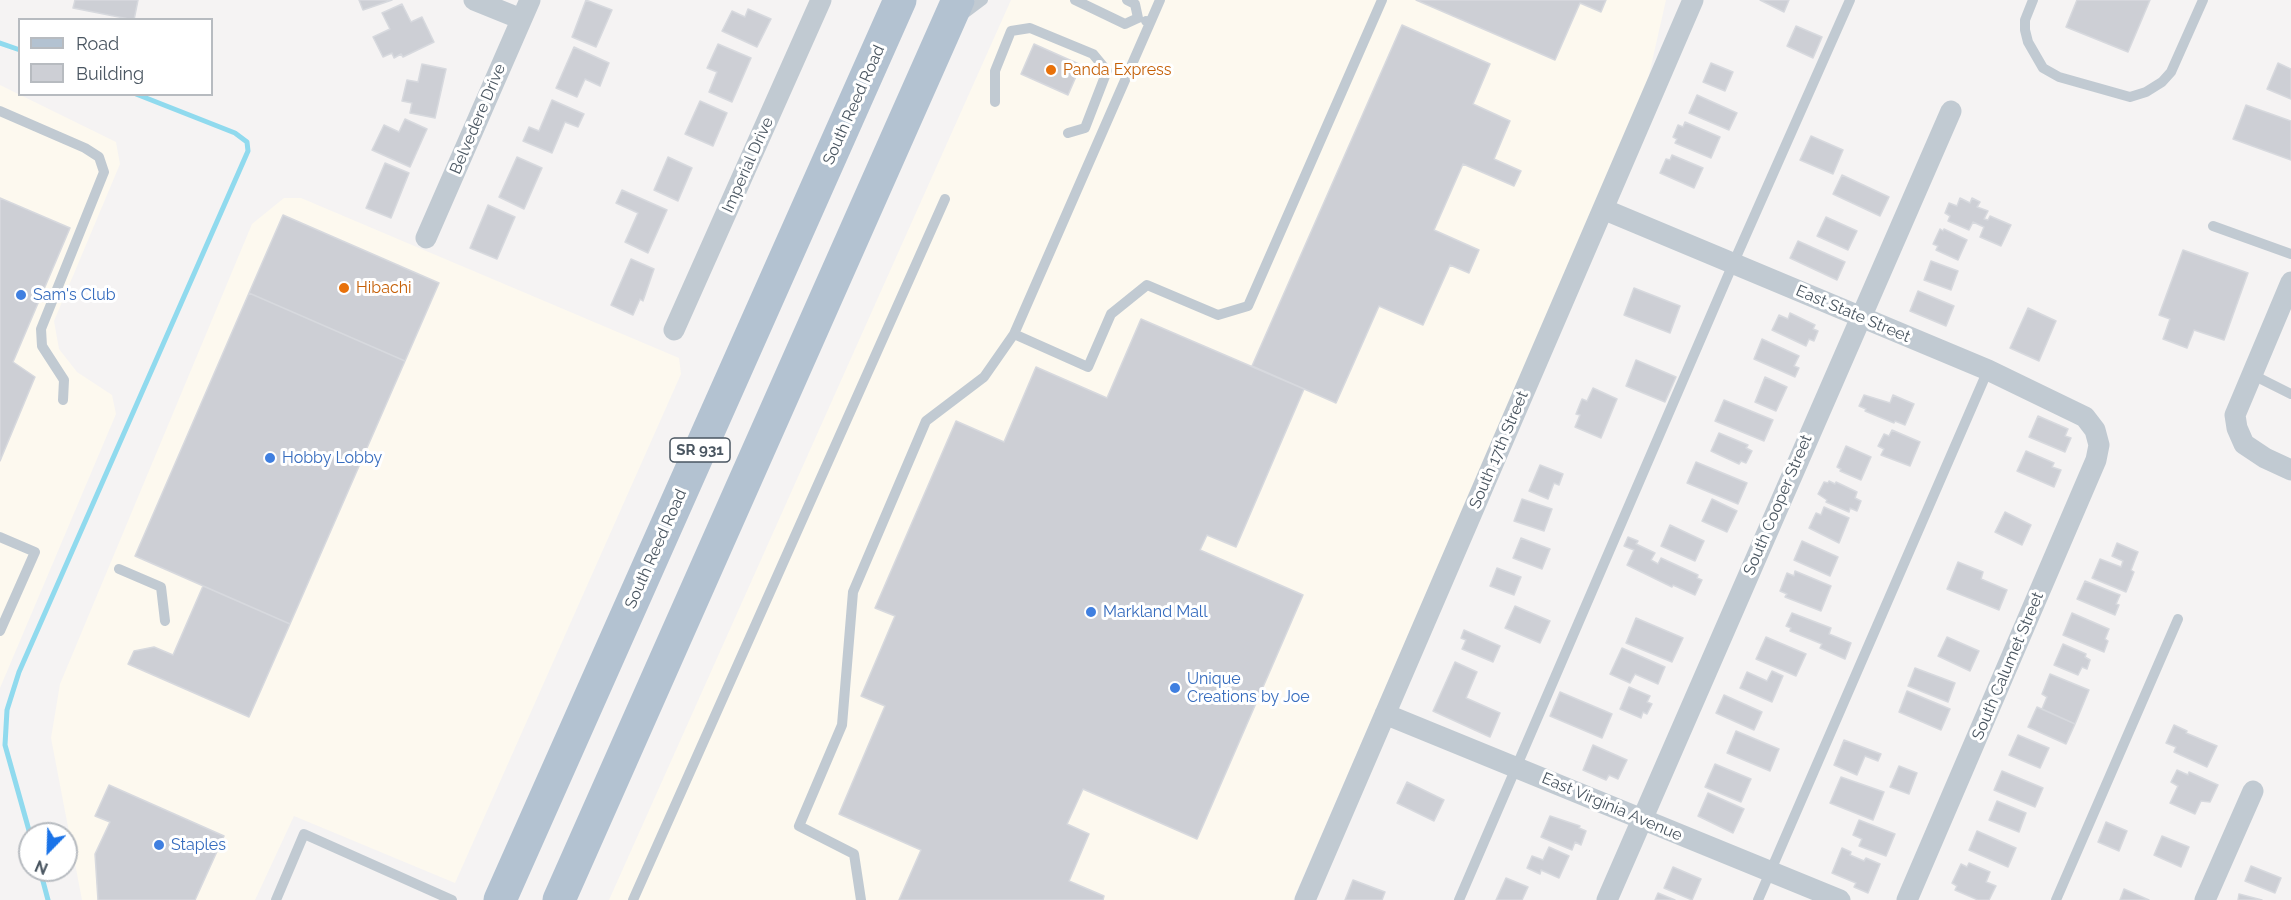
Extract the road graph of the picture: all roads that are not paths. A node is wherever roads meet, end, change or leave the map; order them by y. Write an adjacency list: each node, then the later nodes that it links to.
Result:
1 (474, 0): 14 (street)
2 (821, 0): 30 (street, Imperial Drive)
3 (900, 0): 50 (main road, South Reed Road / SR 931)
4 (958, 0): 17 (main road, SR 931)
5 (983, 0): 17 (lane)
6 (1075, 0): 15 (lane)
7 (1127, 0): 15 (lane)
8 (1160, 0): 16 (lane)
9 (1382, 0): 31 (lane)
10 (1693, 0): 23 (street, South 17th Street)
11 (1850, 0): 27 (lane)
12 (2033, 0): 13 (lane)
13 (2204, 0)
14 (526, 10): 25 (street, Belvedere Drive)
15 (1138, 18): 16 (lane)
16 (1150, 23): 31 (lane)
17 (938, 45): 51 (main road, SR 931)
18 (995, 102): 21 (lane)
19 (0, 111): 35 (lane)
20 (1951, 111): 29 (street, South Cooper Street)
21 (1068, 133)
22 (945, 199): 52 (lane)
23 (1603, 209): 27 (street, East State Street); 43 (street, South 17th Street)
24 (2213, 226): 26 (lane)
25 (426, 238)
26 (2291, 254)
27 (1733, 264): 29 (street, East State Street); 44 (lane)
28 (2291, 282): 33 (street)
29 (1859, 316): 32 (street, East State Street); 46 (street, South Cooper Street)
30 (674, 330)
31 (1014, 334): 53 (lane)
32 (1988, 370): 36 (street, East State Street); 47 (lane)
33 (2251, 374): 34 (lane); 37 (street)
34 (2291, 394)
35 (63, 400)
36 (2096, 430): 59 (street, South Calumet Street)
37 (2291, 470)
38 (0, 537): 42 (lane)
39 (119, 569): 41 (lane)
40 (2178, 619): 60 (lane)
41 (165, 621)
42 (0, 631)
43 (1385, 714): 44 (street, East Virginia Avenue); 54 (street, South 17th Street)
44 (1516, 768): 46 (street, East Virginia Avenue); 55 (lane)
45 (2253, 790): 61 (street)
46 (1641, 820): 47 (street, East Virginia Avenue); 56 (street, South Cooper Street)
47 (1770, 873): 57 (lane); 58 (street, East Virginia Avenue)
48 (276, 900): 49 (lane)
49 (452, 900)
50 (500, 900)
51 (559, 900)
52 (633, 900)
53 (861, 900)
54 (1305, 900)
55 (1459, 900)
56 (1607, 900)
57 (1758, 900)
58 (1840, 900)
59 (1907, 900)
60 (2056, 900)
61 (2205, 900)

